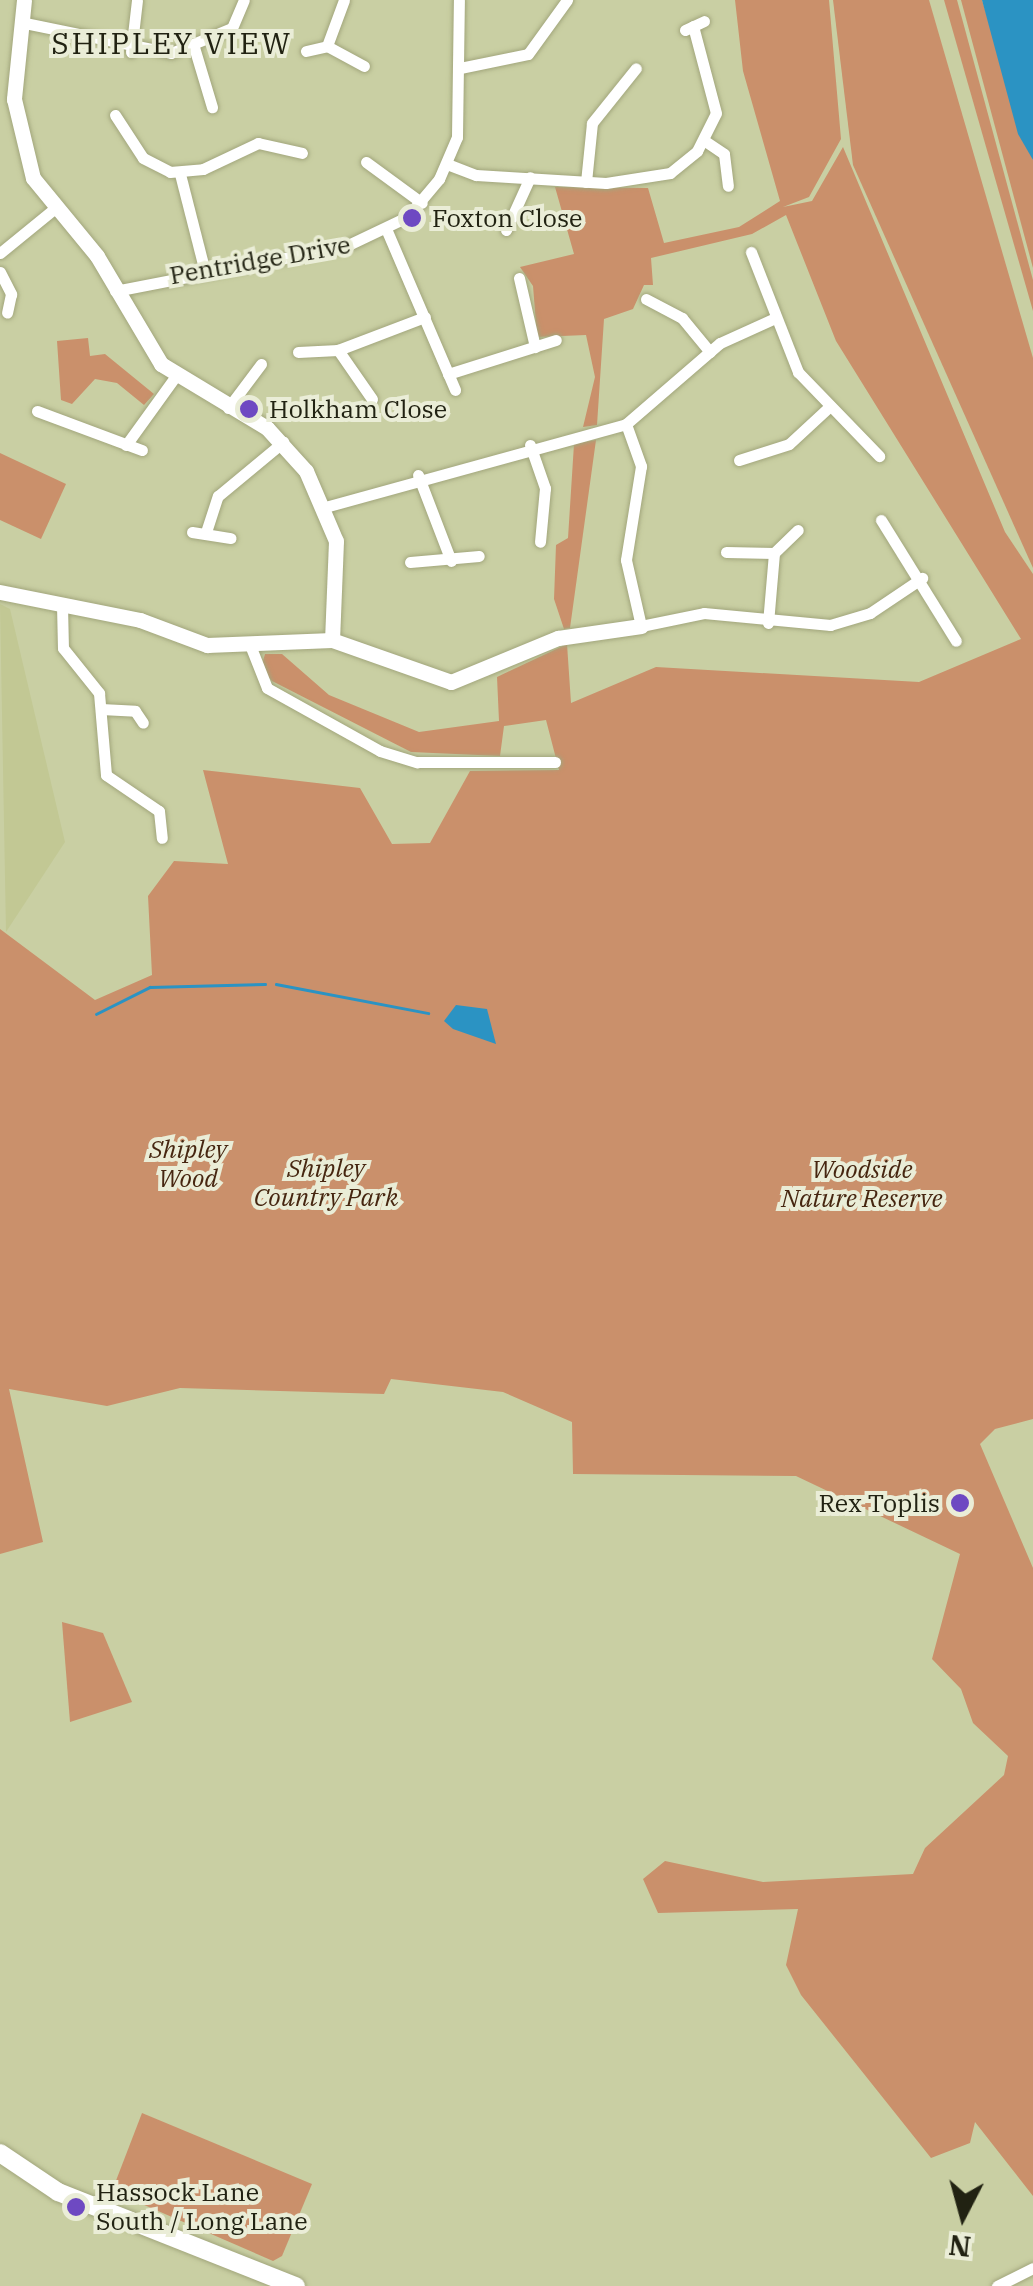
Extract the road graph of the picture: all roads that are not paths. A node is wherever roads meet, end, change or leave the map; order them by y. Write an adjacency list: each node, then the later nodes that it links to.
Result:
1 (24, 0): 7 (street)
2 (137, 0): 12 (street)
3 (244, 0): 10 (street)
4 (344, 0): 9 (street)
5 (459, 0): 14 (street, Pentridge Drive)
6 (568, 0): 14 (street)
7 (20, 22): 12 (street); 29 (street)
8 (694, 26): 19 (street)
9 (327, 46): 11 (street); 13 (street)
10 (194, 47): 12 (street); 16 (street)
11 (306, 51)
12 (131, 52)
13 (364, 66)
14 (460, 68): 23 (street, Pentridge Drive)
15 (636, 68): 26 (street)
16 (214, 97)
17 (115, 115): 24 (street)
18 (274, 129): 20 (street)
19 (705, 141): 26 (street); 27 (street)
20 (269, 142): 21 (street); 24 (street)
21 (302, 153)
22 (366, 162): 28 (street)
23 (447, 164): 25 (street); 28 (street, Pentridge Drive)
24 (180, 174): 35 (street)
25 (530, 177): 26 (street); 30 (street)
26 (586, 182)
27 (728, 186)
28 (422, 202): 31 (street, Pentridge Drive)
29 (54, 209): 33 (street); 37 (street)
30 (506, 230)
31 (387, 231): 35 (street, Pentridge Drive); 40 (street)
32 (751, 252): 41 (street)
33 (0, 253)
34 (0, 272): 39 (street)
35 (205, 272): 37 (street, Pentridge Drive)
36 (519, 278): 43 (street)
37 (115, 291): 49 (street)
38 (647, 299): 46 (street)
39 (25, 305)
40 (426, 317): 44 (street); 48 (street)
41 (775, 318): 46 (street); 53 (street)
42 (556, 340): 43 (street)
43 (535, 346): 48 (street)
44 (338, 350): 45 (street); 51 (street)
45 (298, 352)
46 (710, 352): 57 (street)
47 (261, 364): 54 (street)
48 (448, 374): 50 (street)
49 (176, 377): 54 (street); 59 (street)
50 (455, 390)
51 (372, 399)
52 (66, 403): 56 (street)
53 (830, 406): 62 (street); 63 (street)
54 (228, 408): 58 (street)
55 (38, 411): 56 (street)
56 (61, 417): 59 (street)
57 (626, 424): 60 (street); 79 (street)
58 (283, 442): 65 (street); 68 (street)
59 (126, 445): 61 (street)
60 (530, 445): 64 (street); 69 (street)
61 (142, 450)
62 (879, 456)
63 (739, 459)
64 (418, 475): 65 (street); 73 (street)
65 (325, 507): 80 (street)
66 (881, 520): 75 (street)
67 (798, 530): 71 (street)
68 (231, 538)
69 (540, 542)
70 (726, 552): 71 (street)
71 (774, 553): 78 (street)
72 (479, 556): 73 (street)
73 (451, 561): 74 (street)
74 (410, 562)
75 (922, 578): 78 (street); 81 (street)
76 (0, 592): 77 (street)
77 (62, 605): 82 (street); 83 (street)
78 (768, 623): 79 (street)
79 (641, 626): 80 (street)
80 (332, 640): 82 (street)
81 (956, 641)
82 (250, 645): 85 (street)
83 (101, 708): 84 (street); 86 (street)
84 (143, 723)
85 (555, 762)
86 (162, 838)
87 (0, 2153): 89 (main road)
88 (1033, 2268): 90 (street)
89 (296, 2286)
90 (997, 2286)

